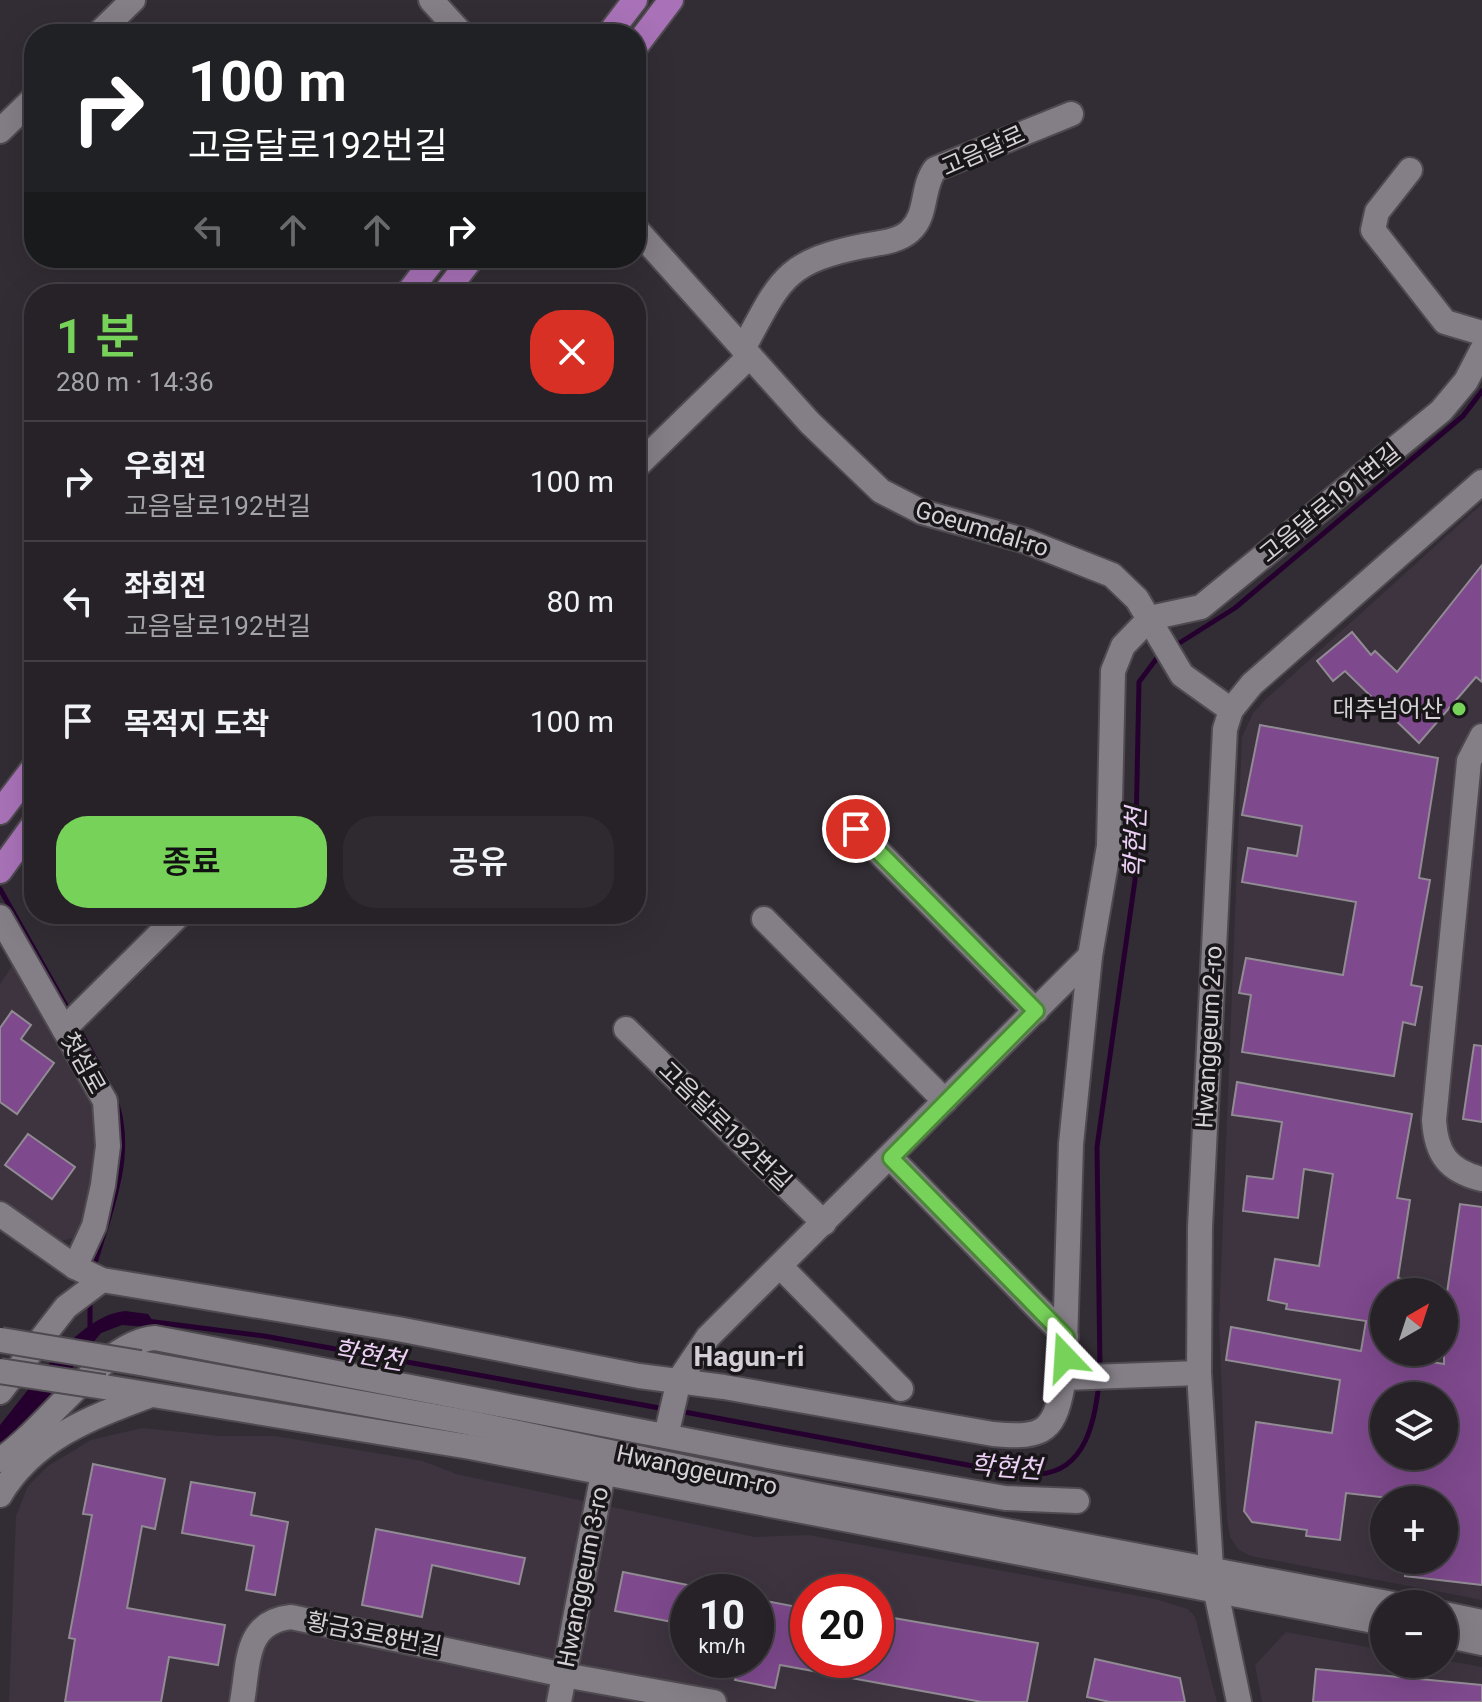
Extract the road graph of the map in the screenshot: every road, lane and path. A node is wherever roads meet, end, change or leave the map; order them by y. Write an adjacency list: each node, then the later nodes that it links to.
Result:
1 (133, 0): 5 (street)
2 (431, 0): 6 (street)
3 (635, 0): 7 (highway)
4 (671, 0): 8 (highway)
5 (108, 24)
6 (453, 24)
7 (617, 24)
8 (646, 33)
9 (24, 108): 11 (street)
10 (1071, 114): 20 (street, 고음달로)
11 (0, 131)
12 (1410, 170): 18 (street)
13 (646, 240): 20 (street, Goeumdal-ro)
14 (427, 268): 16 (highway)
15 (464, 268): 17 (highway)
16 (415, 284)
17 (452, 284)
18 (1482, 333)
19 (1482, 350): 23 (street, 고음달로191번길)
20 (746, 352): 21 (street, 고음달로); 23 (street, Goeumdal-ro)
21 (646, 457)
22 (1482, 482): 24 (street, Hwanggeum 2-ro)
23 (1154, 625): 24 (street, Goeumdal-ro); 34 (street)
24 (1231, 710): 49 (street, Hwanggeum 2-ro)
25 (1482, 736): 40 (street)
26 (24, 780): 27 (highway)
27 (0, 812)
28 (856, 829): 35 (street)
29 (24, 838): 30 (highway)
30 (0, 871)
31 (0, 917): 36 (street, 첫섬로)
32 (764, 919): 38 (street)
33 (170, 924): 36 (street)
34 (1090, 956): 35 (street); 46 (street)
35 (1036, 1011): 38 (street)
36 (64, 1029): 43 (street, 첫섬로)
37 (626, 1029): 42 (street, 고음달로192번길)
38 (945, 1101): 39 (street)
39 (891, 1158): 42 (street); 46 (street)
40 (1482, 1179)
41 (0, 1214): 43 (street)
42 (824, 1223): 44 (street)
43 (75, 1267): 45 (street)
44 (781, 1267): 51 (street); 52 (street)
45 (102, 1280): 51 (street); 53 (street)
46 (1066, 1337): 50 (street)
47 (0, 1340): 57 (street, Hwanggeum-ro, bridge)
48 (0, 1371): 54 (street, Hwanggeum-ro, bridge)
49 (1199, 1373): 50 (street); 60 (street, Hwanggeum 2-ro)
50 (1072, 1378): 51 (street)
51 (677, 1385): 55 (street)
52 (901, 1389)
53 (0, 1392)
54 (153, 1394): 57 (street, Hwanggeum-ro); 58 (street)
55 (667, 1431): 56 (street); 59 (street)
56 (0, 1460)
57 (606, 1463): 60 (street, Hwanggeum-ro); 67 (street, Hwanggeum 3-ro)
58 (0, 1495)
59 (1077, 1501)
60 (1213, 1579): 61 (street, Hwanggeum-ro); 63 (street, Hwanggeum-ro); 71 (street, Hwanggeum 2-ro)
61 (1370, 1601)
62 (1458, 1617): 64 (street)
63 (1370, 1619)
64 (1482, 1622)
65 (1458, 1638): 66 (street)
66 (1482, 1643)
67 (564, 1675): 68 (street, 황금3로8번길); 69 (street, Hwanggeum 3-ro); 70 (street)
68 (242, 1702)
69 (559, 1702)
70 (714, 1702)
71 (1239, 1702)

